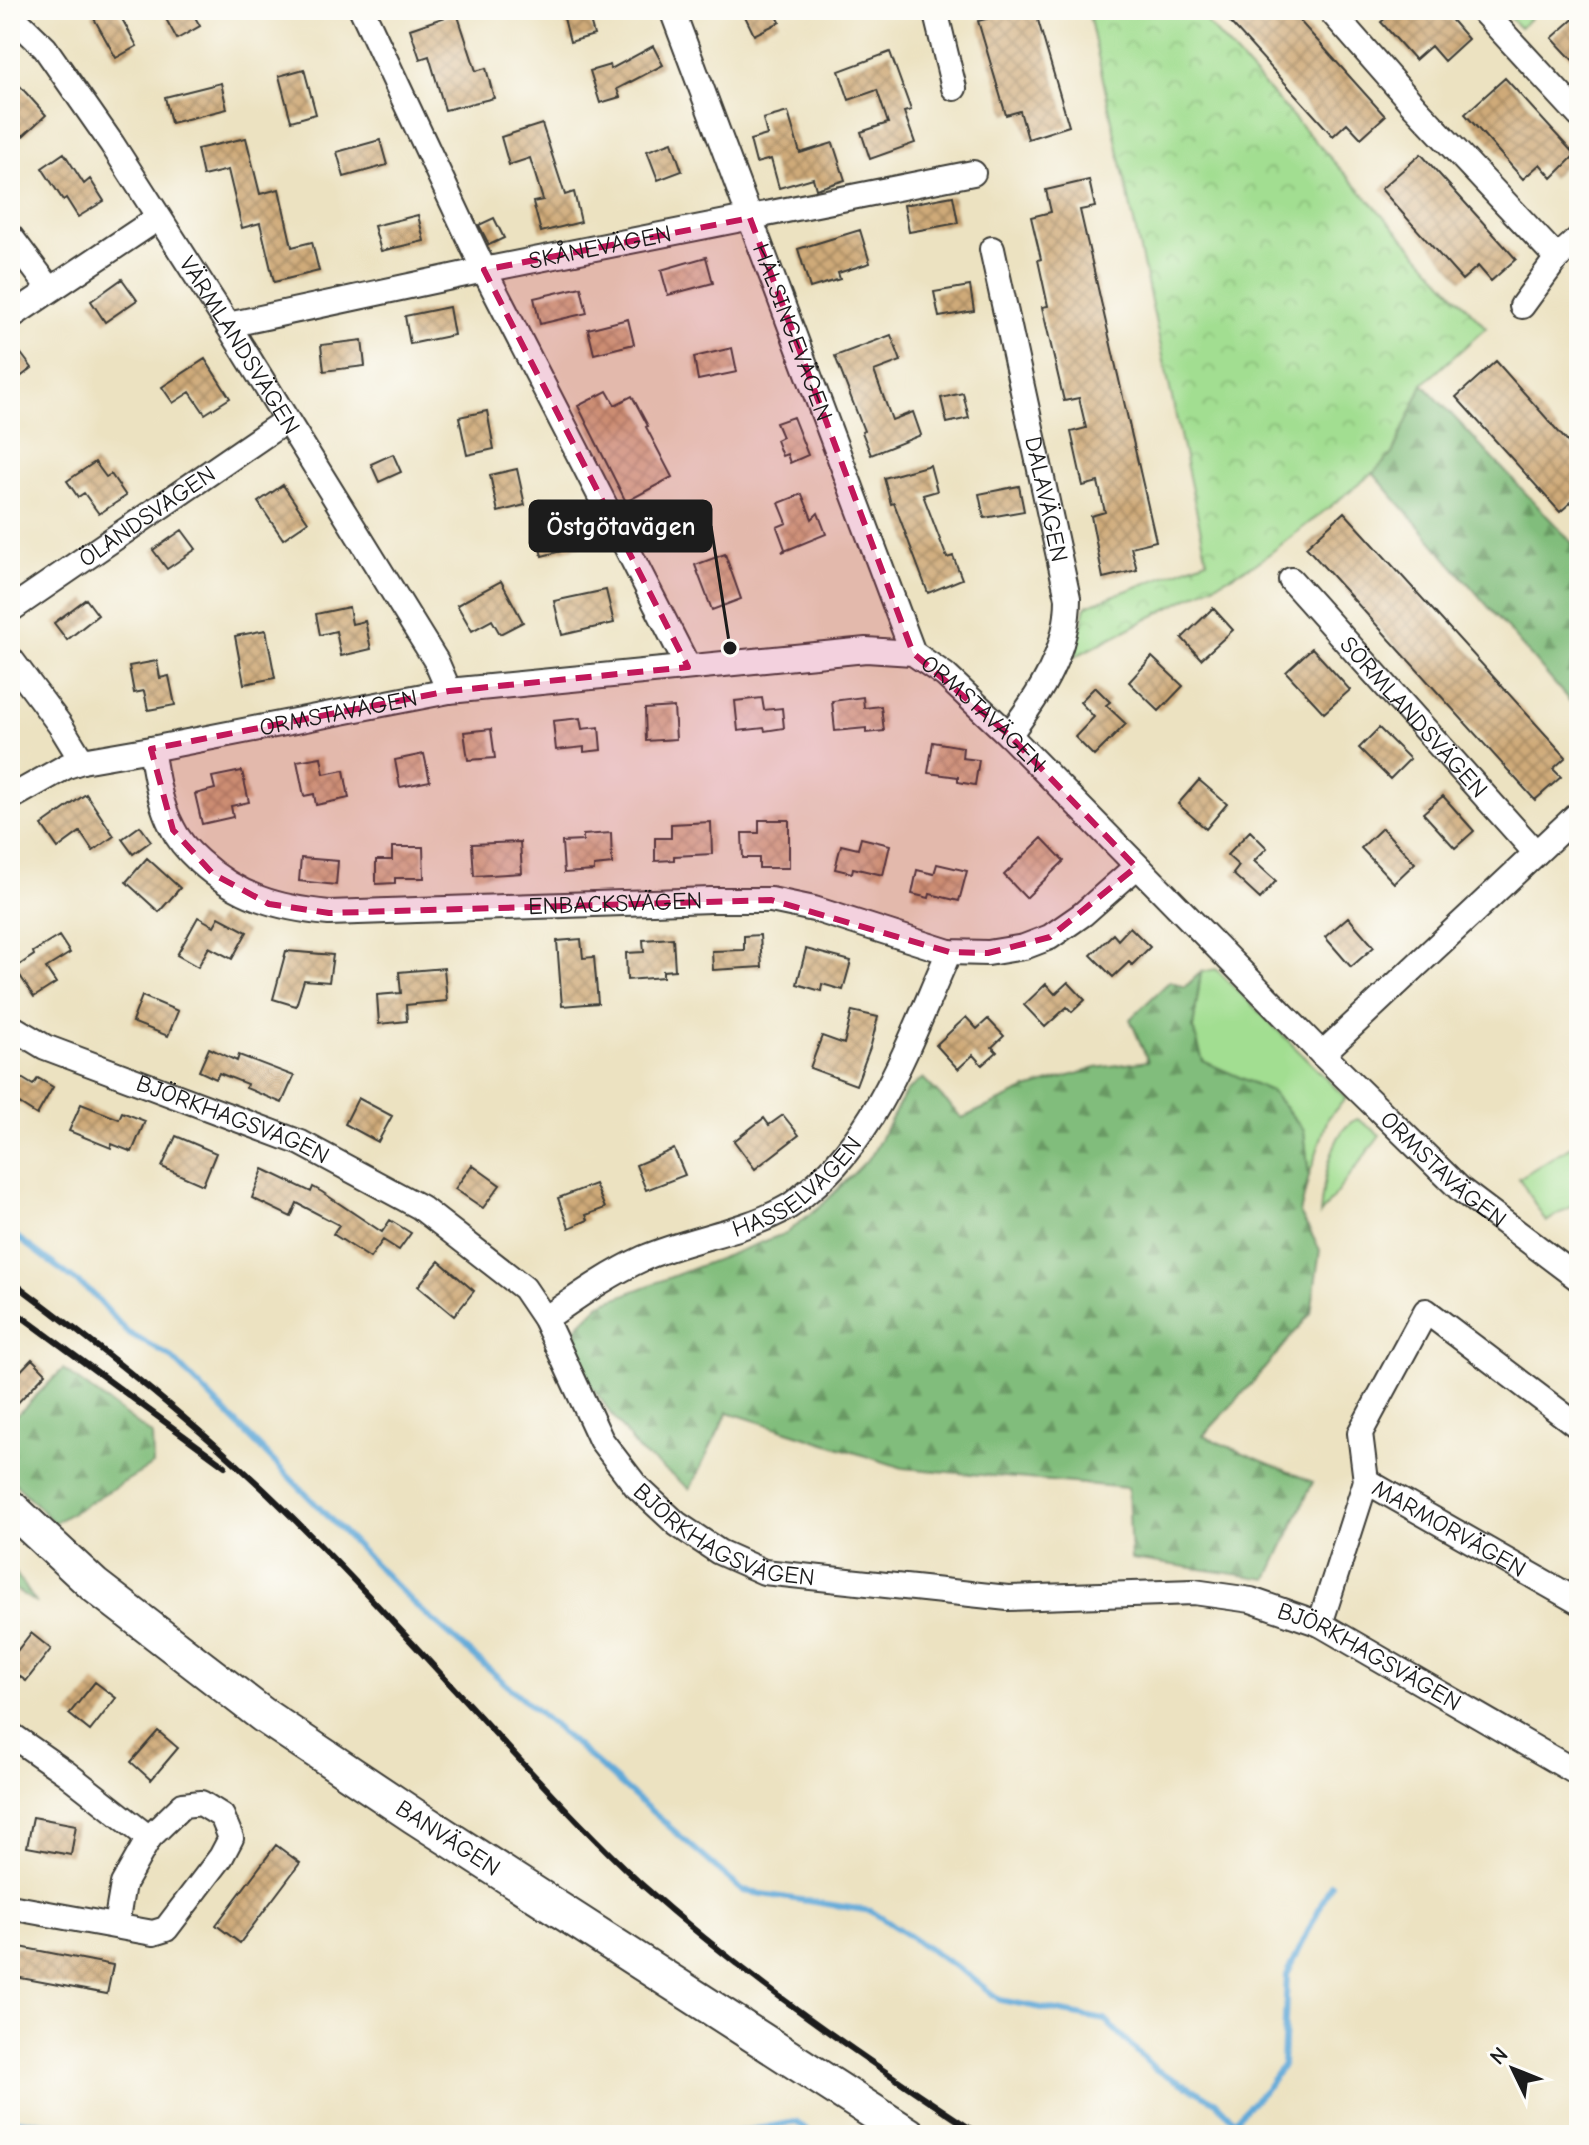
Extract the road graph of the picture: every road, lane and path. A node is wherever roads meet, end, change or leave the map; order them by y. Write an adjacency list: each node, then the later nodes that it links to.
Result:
1 (362, 10): 16 (street)
2 (672, 10): 11 (street, HÄLSINGEVÄGEN)
3 (935, 10): 7 (street)
4 (1330, 10): 15 (street)
5 (1482, 10): 8 (street)
6 (10, 14): 10 (street, VÄRMLANDSVÄGEN)
7 (954, 88)
8 (1579, 115)
9 (973, 173): 11 (street, SKÅNEVÄGEN)
10 (158, 218): 17 (street); 20 (street, VÄRMLANDSVÄGEN)
11 (750, 218): 16 (street, SKÅNEVÄGEN); 24 (street, HÄLSINGEVÄGEN)
12 (10, 236): 17 (street)
13 (1579, 238): 15 (street)
14 (992, 249): 28 (street, DALAVÄGEN)
15 (1557, 258): 18 (street)
16 (484, 270): 20 (street, SKÅNEVÄGEN); 26 (street)
17 (50, 289): 19 (street)
18 (1522, 306)
19 (10, 317)
20 (228, 325): 21 (street, VÄRMLANDSVÄGEN)
21 (285, 421): 23 (street, ÖLANDSVÄGEN); 27 (street, VÄRMLANDSVÄGEN)
22 (1291, 580): 33 (street, SÖRMLANDSVÄGEN)
23 (10, 610)
24 (913, 653): 26 (street, ORMSTAVÄGEN); 28 (street, ORMSTAVÄGEN)
25 (10, 658): 30 (street)
26 (688, 667): 27 (street, ORMSTAVÄGEN)
27 (449, 691): 29 (street, ORMSTAVÄGEN)
28 (1009, 735): 34 (street, ORMSTAVÄGEN)
29 (151, 749): 30 (street, ORMSTAVÄGEN); 35 (street, ENBACKSVÄGEN)
30 (82, 761): 31 (street, ORMSTAVÄGEN)
31 (10, 798)
32 (1579, 813): 33 (street)
33 (1536, 853): 37 (street)
34 (1136, 867): 35 (street, ENBACKSVÄGEN); 37 (street, ORMSTAVÄGEN)
35 (949, 952): 39 (street, HASSELVÄGEN)
36 (10, 1026): 39 (street, BJÖRKHAGSVÄGEN)
37 (1322, 1054): 38 (street, ORMSTAVÄGEN)
38 (1579, 1279)
39 (545, 1319): 44 (street, BJÖRKHAGSVÄGEN)
40 (1579, 1427): 41 (street)
41 (1366, 1481): 43 (street, MARMORVÄGEN); 44 (street, MARMORVÄGEN)
42 (10, 1507): 50 (street, BANVÄGEN)
43 (1576, 1593)
44 (1320, 1624): 46 (street, BJÖRKHAGSVÄGEN)
45 (10, 1734): 47 (street)
46 (1579, 1774)
47 (149, 1838): 49 (street); 49 (street)
48 (10, 1907): 49 (street)
49 (116, 1925)
50 (909, 2135)

